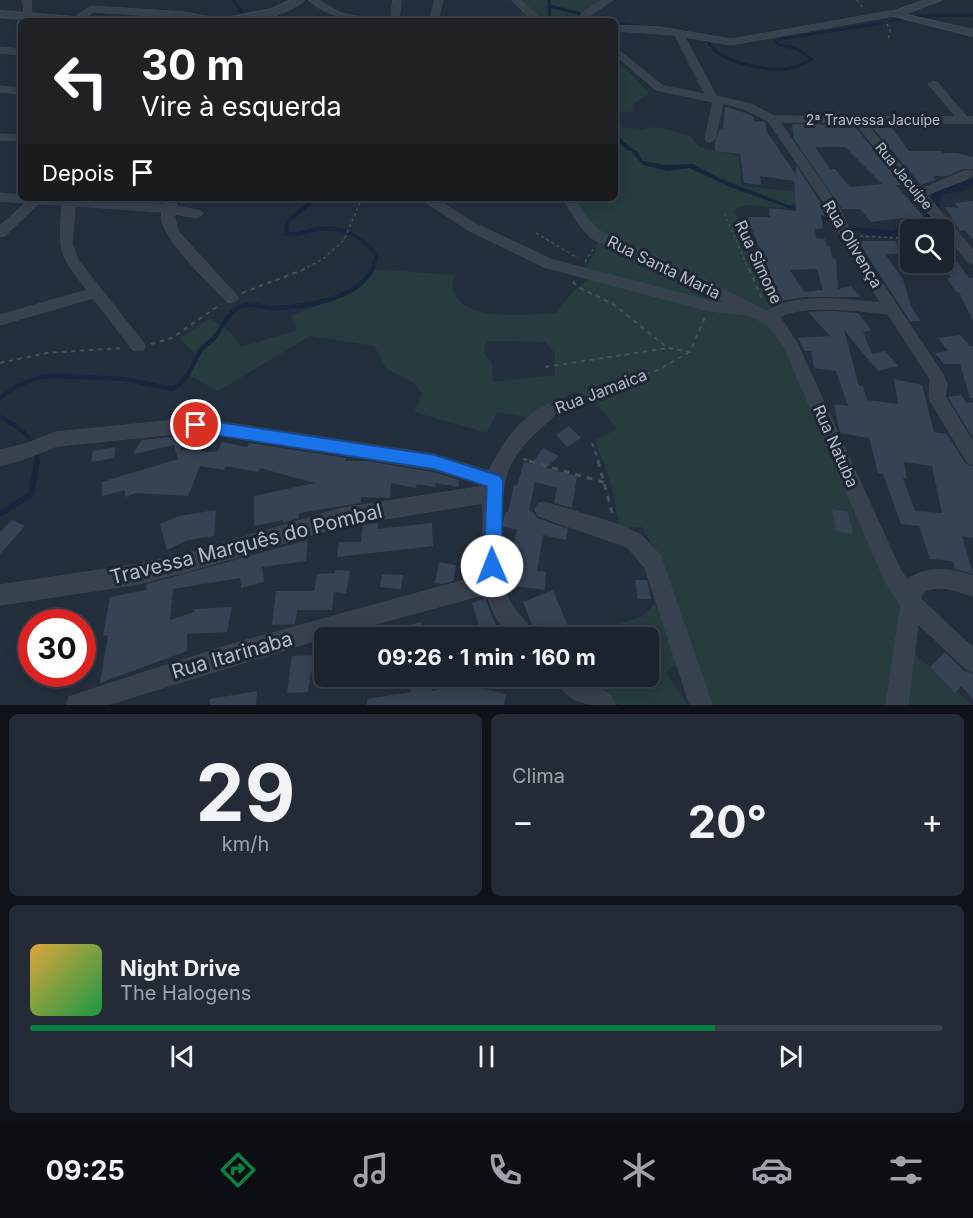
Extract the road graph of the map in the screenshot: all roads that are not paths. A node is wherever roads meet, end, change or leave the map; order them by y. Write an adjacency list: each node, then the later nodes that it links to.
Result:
1 (27, 0): 13 (street)
2 (102, 0): 10 (street)
3 (299, 0): 14 (street)
4 (312, 0): 19 (street)
5 (397, 0): 20 (street)
6 (439, 0): 21 (street)
7 (516, 0): 22 (street)
8 (609, 0): 23 (street)
9 (936, 0): 12 (street)
10 (91, 9): 16 (street); 17 (street)
11 (0, 14): 13 (street)
12 (887, 15): 25 (street); 26 (street)
13 (29, 16): 15 (street)
14 (271, 16): 18 (street)
15 (53, 18)
16 (80, 18)
17 (206, 18)
18 (253, 18)
19 (337, 18)
20 (395, 18)
21 (435, 18)
22 (536, 18)
23 (584, 18)
24 (618, 28): 26 (street)
25 (973, 33)
26 (679, 34): 33 (street)
27 (0, 50): 28 (street)
28 (18, 52)
29 (618, 53): 33 (street)
30 (933, 84): 35 (street)
31 (0, 89): 32 (street)
32 (18, 91)
33 (716, 100): 34 (street); 39 (street)
34 (772, 119): 36 (street, 2ª Travessa Jacuípe); 54 (street, Rua Olivença)
35 (968, 120): 36 (street, 2ª Travessa Jacuípe)
36 (859, 121): 41 (street, Rua Jacuípe)
37 (0, 136): 38 (street)
38 (18, 138)
39 (710, 139)
40 (968, 174): 41 (street)
41 (920, 194): 51 (street, Rua Jacuípe)
42 (0, 197): 43 (street)
43 (18, 199)
44 (34, 201): 50 (street)
45 (69, 201): 48 (street); 52 (street)
46 (430, 201): 55 (street)
47 (570, 201): 55 (street, Rua Santa Maria)
48 (171, 204): 49 (street); 53 (street)
49 (197, 214)
50 (0, 233)
51 (973, 259)
52 (97, 292): 56 (street); 58 (street)
53 (232, 298)
54 (891, 309): 57 (street); 60 (street, Rua Olivença)
55 (754, 312): 57 (street, Rua Santa Maria)
56 (0, 320)
57 (773, 321): 67 (street, Rua Natuba)
58 (138, 346)
59 (548, 412): 62 (street, Rua Jamaica)
60 (973, 457)
61 (0, 458): 62 (street)
62 (494, 488): 64 (street, Rua Jamaica); 66 (street, Travessa Marquês do Pombal)
63 (544, 510): 73 (street)
64 (493, 582): 68 (street, Rua Jamaica); 71 (street, Rua Itarinaba)
65 (973, 586): 67 (street)
66 (0, 595)
67 (911, 603): 69 (street, Rua Natuba); 74 (street)
68 (516, 627)
69 (973, 662)
70 (576, 687): 72 (street)
71 (77, 705)
72 (604, 705)
73 (701, 705)
74 (897, 705)

